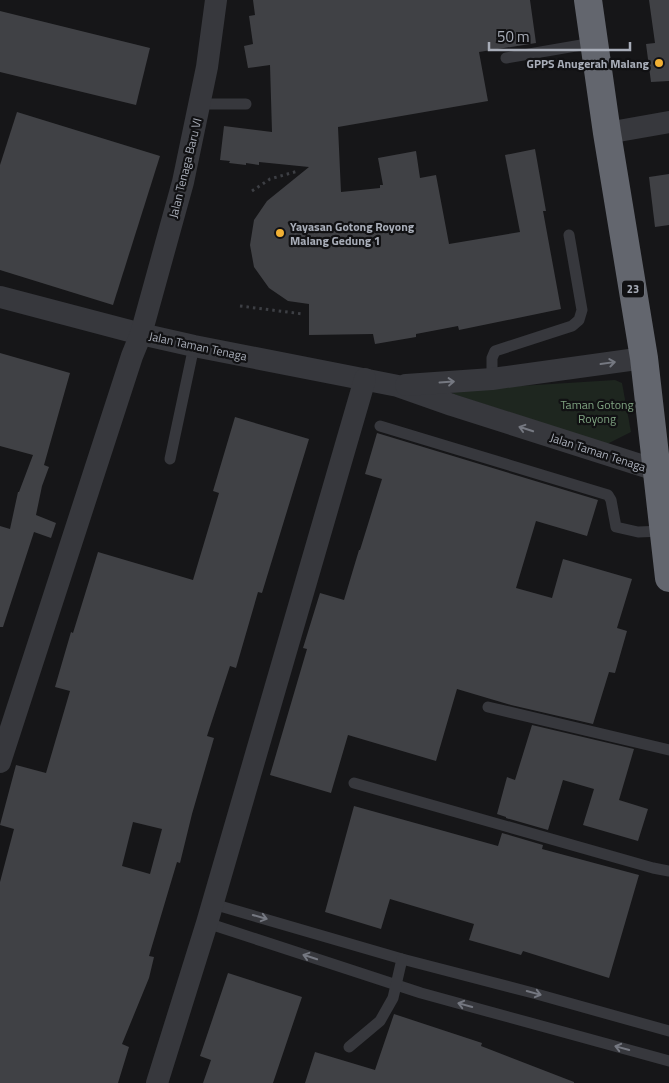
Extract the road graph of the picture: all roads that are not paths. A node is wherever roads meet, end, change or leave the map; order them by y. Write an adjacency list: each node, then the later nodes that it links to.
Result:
1 (216, 0): 5 (street, Jalan Tenaga Baru VI)
2 (588, 0): 3 (highway, 23)
3 (593, 42): 4 (lane); 8 (highway, 23)
4 (506, 58)
5 (200, 104): 6 (lane); 11 (street, Jalan Tenaga Baru VI)
6 (246, 104)
7 (669, 122): 8 (street)
8 (607, 133): 13 (highway, 23)
9 (569, 235): 15 (lane)
10 (0, 297): 11 (street, Jalan Taman Tenaga)
11 (141, 334): 12 (street, Jalan Taman Tenaga); 24 (street, Jalan Tenaga Baru VI)
12 (194, 346): 14 (street, Jalan Taman Tenaga); 18 (lane)
13 (644, 358): 15 (street, Jalan Taman Tenaga, one-way to 13); 19 (highway, 23)
14 (365, 379): 16 (street, Jalan Taman Tenaga); 27 (street)
15 (492, 379): 16 (street, Jalan Taman Tenaga, one-way to 15)
16 (398, 386): 19 (street, Jalan Taman Tenaga, one-way to 16)
17 (380, 426): 20 (lane)
18 (170, 459)
19 (656, 470): 20 (highway, 23)
20 (664, 531): 21 (highway, 23)
21 (669, 578)
22 (488, 707): 23 (lane)
23 (669, 750)
24 (0, 762)
25 (354, 783): 26 (lane)
26 (669, 871)
27 (210, 913): 28 (lane, one-way to 28); 29 (lane, one-way to 27); 33 (street)
28 (402, 959): 29 (lane); 30 (lane, one-way to 30)
29 (395, 985): 31 (lane); 32 (lane, one-way to 29)
30 (669, 1031)
31 (349, 1047)
32 (669, 1060)
33 (157, 1083)

